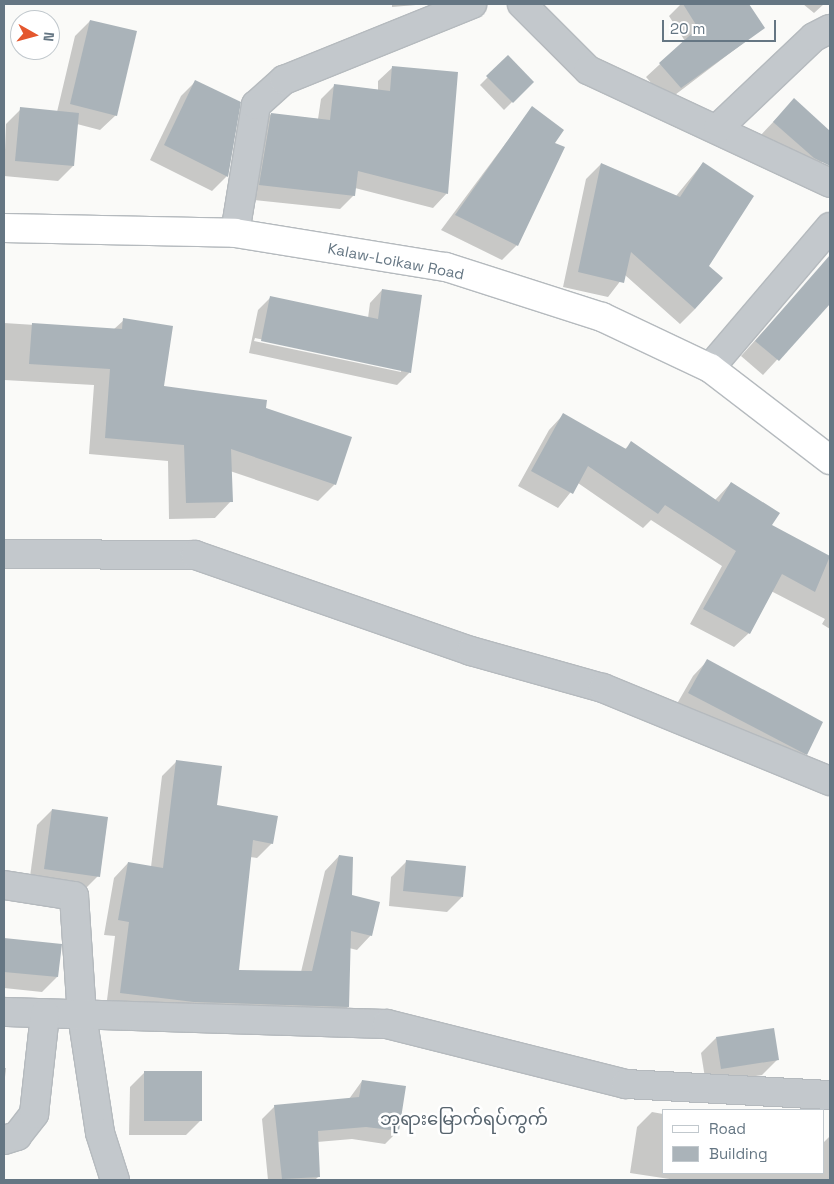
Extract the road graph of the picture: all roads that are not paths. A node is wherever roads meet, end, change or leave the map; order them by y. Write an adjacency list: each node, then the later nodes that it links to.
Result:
1 (472, 4): 8 (street)
2 (522, 4): 4 (street)
3 (830, 29): 4 (street)
4 (718, 128): 5 (street)
5 (830, 183)
6 (830, 227): 9 (street)
7 (4, 228): 8 (main road, Kalaw-Loikaw Road)
8 (235, 233): 9 (main road, Kalaw-Loikaw Road)
9 (710, 368): 10 (main road, Kalaw-Loikaw Road)
10 (830, 460)
11 (4, 554): 12 (street)
12 (830, 781)
13 (4, 885): 16 (street)
14 (4, 1012): 15 (street)
15 (45, 1014): 16 (street); 18 (street)
16 (82, 1016): 17 (street); 19 (street)
17 (830, 1096)
18 (4, 1140)
19 (115, 1180)

